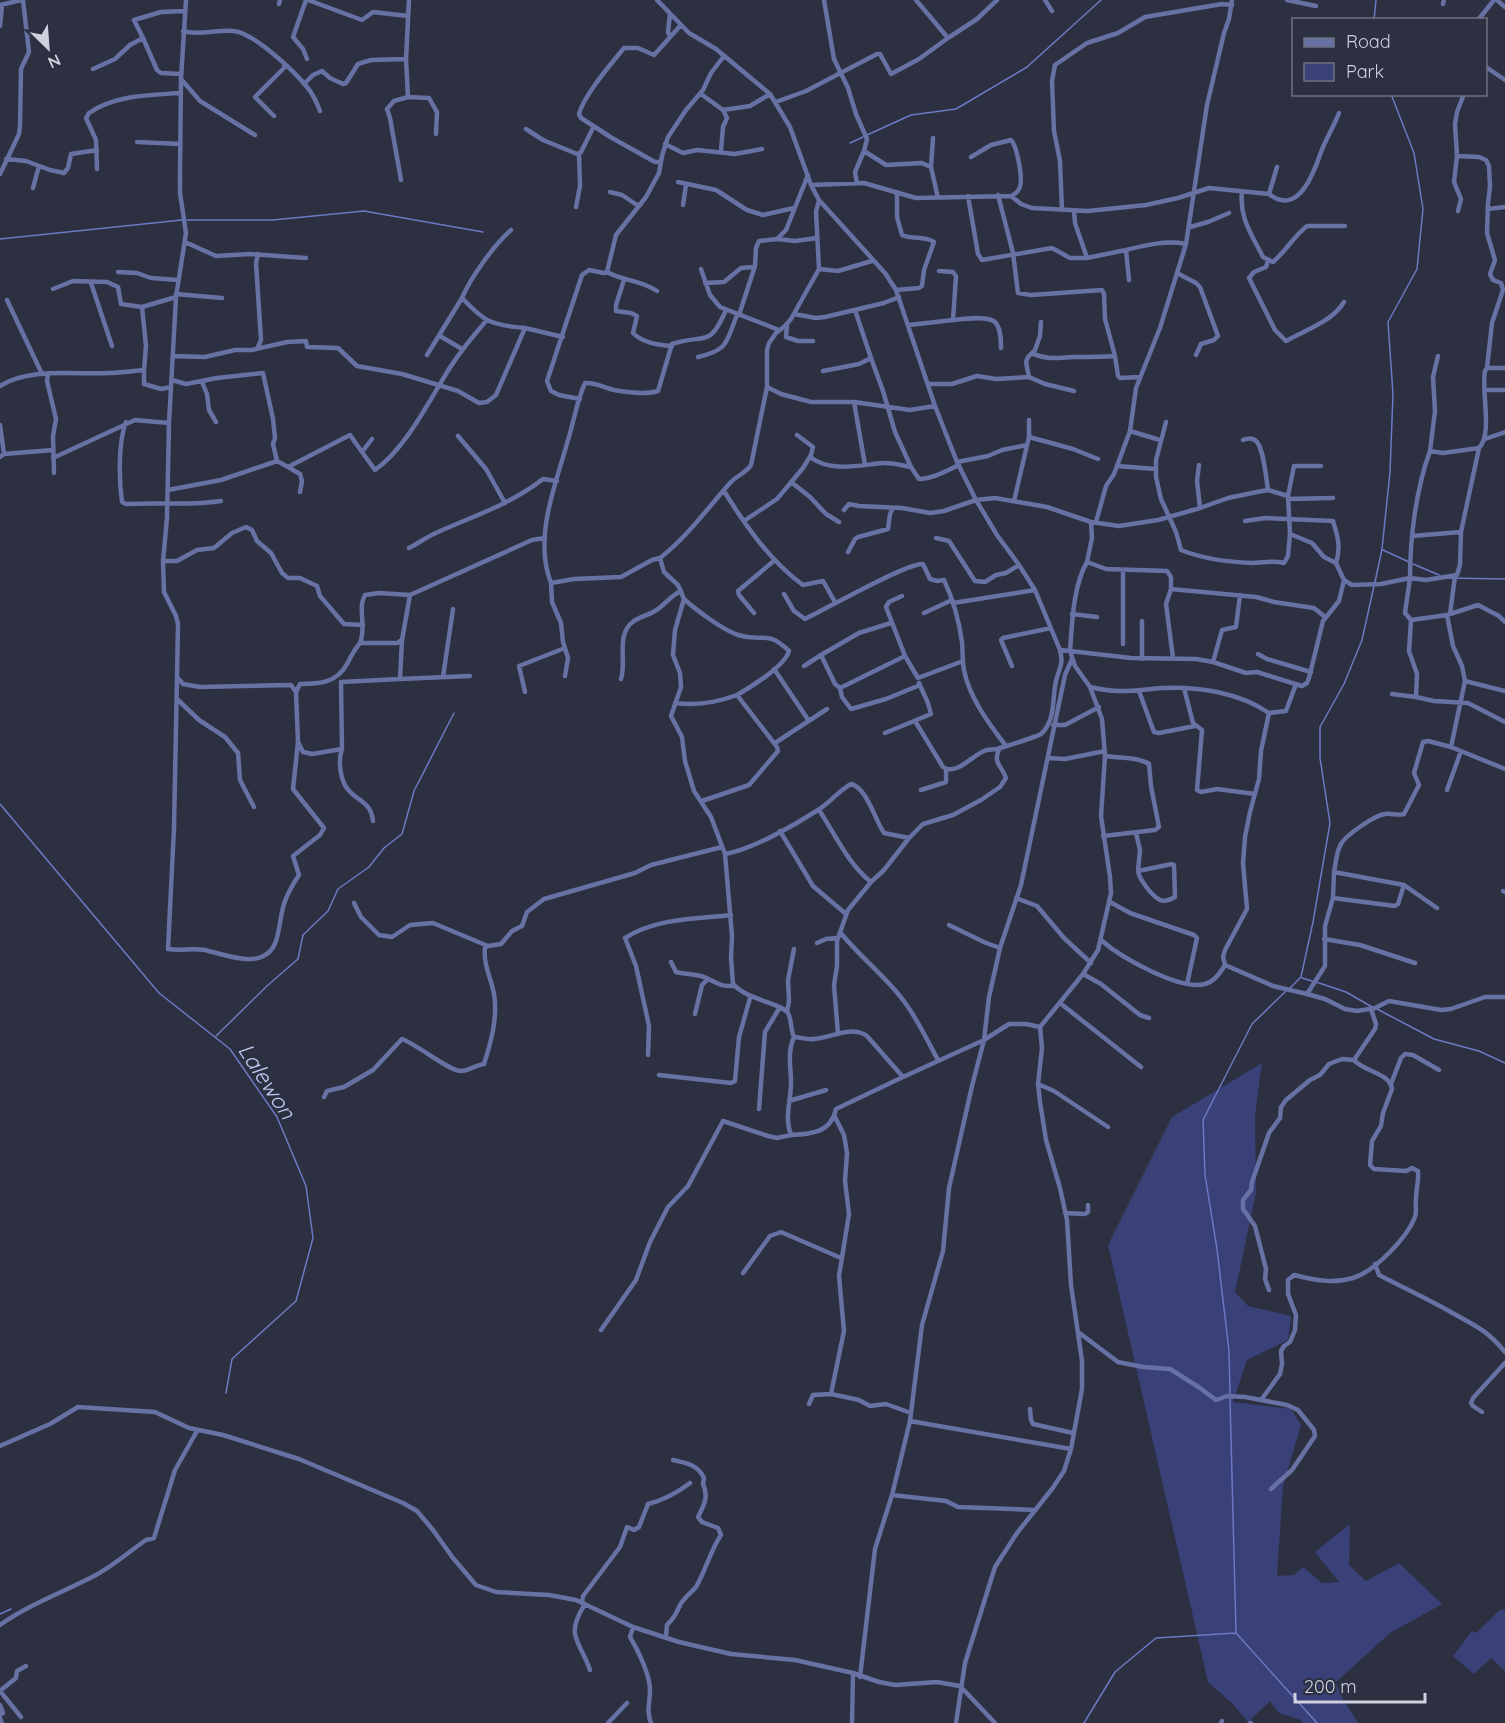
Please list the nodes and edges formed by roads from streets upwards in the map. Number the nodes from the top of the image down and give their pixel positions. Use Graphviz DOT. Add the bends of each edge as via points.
graph roads {
  1 [pos="22,0"];
  2 [pos="186,0"];
  3 [pos="307,0"];
  4 [pos="409,0"];
  5 [pos="657,0"];
  6 [pos="824,0"];
  7 [pos="916,0"];
  8 [pos="997,0"];
  9 [pos="1045,0"];
  10 [pos="1287,0"];
  11 [pos="1496,0"];
  12 [pos="1232,3"];
  13 [pos="1,5"];
  14 [pos="1316,6"];
  15 [pos="1505,7"];
  16 [pos="185,11"];
  17 [pos="1052,11"];
  18 [pos="670,14"];
  19 [pos="408,16"];
  20 [pos="1480,18"];
  21 [pos="681,25"];
  22 [pos="0,26"];
  23 [pos="183,31"];
  24 [pos="670,37"];
  25 [pos="143,38"];
  26 [pos="948,38"];
  27 [pos="724,56"];
  28 [pos="307,59"];
  29 [pos="406,59"];
  30 [pos="284,65"];
  31 [pos="1487,68"];
  32 [pos="93,69"];
  33 [pos="841,74"];
  34 [pos="181,77"];
  35 [pos="1505,80"];
  36 [pos="304,84"];
  37 [pos="180,93"];
  38 [pos="700,94"];
  39 [pos="770,94"];
  40 [pos="1463,96"];
  41 [pos="408,97"];
  42 [pos="776,102"];
  43 [pos="321,111"];
  44 [pos="723,111"];
  45 [pos="1339,113"];
  46 [pos="274,116"];
  47 [pos="594,126"];
  48 [pos="526,129"];
  49 [pos="436,134"];
  50 [pos="255,135"];
  51 [pos="933,138"];
  52 [pos="137,142"];
  53 [pos="180,144"];
  54 [pos="666,144"];
  55 [pos="762,149"];
  56 [pos="97,150"];
  57 [pos="721,151"];
  58 [pos="864,151"];
  59 [pos="579,153"];
  60 [pos="1457,156"];
  61 [pos="971,157"];
  62 [pos="4,161"];
  63 [pos="660,162"];
  64 [pos="39,166"];
  65 [pos="931,167"];
  66 [pos="1277,167"];
  67 [pos="98,169"];
  68 [pos="0,174"];
  69 [pos="808,175"];
  70 [pos="401,180"];
  71 [pos="678,182"];
  72 [pos="857,183"];
  73 [pos="686,184"];
  74 [pos="811,185"];
  75 [pos="824,185"];
  76 [pos="33,188"];
  77 [pos="813,191"];
  78 [pos="610,192"];
  79 [pos="1194,192"];
  80 [pos="1242,192"];
  81 [pos="897,193"];
  82 [pos="1269,194"];
  83 [pos="998,195"];
  84 [pos="968,196"];
  85 [pos="1011,196"];
  86 [pos="938,198"];
  87 [pos="819,200"];
  88 [pos="641,204"];
  89 [pos="683,205"];
  90 [pos="576,207"];
  91 [pos="1505,207"];
  92 [pos="795,208"];
  93 [pos="1488,209"];
  94 [pos="1062,210"];
  95 [pos="1074,211"];
  96 [pos="1458,211"];
  97 [pos="1228,213"];
  98 [pos="1345,226"];
  99 [pos="1190,227"];
  100 [pos="511,230"];
  101 [pos="817,238"];
  102 [pos="777,239"];
  103 [pos="185,242"];
  104 [pos="1186,244"];
  105 [pos="1126,250"];
  106 [pos="258,254"];
  107 [pos="1013,254"];
  108 [pos="306,258"];
  109 [pos="1087,258"];
  110 [pos="872,261"];
  111 [pos="1268,261"];
  112 [pos="754,267"];
  113 [pos="701,269"];
  114 [pos="819,269"];
  115 [pos="939,271"];
  116 [pos="118,272"];
  117 [pos="607,272"];
  118 [pos="1177,273"];
  119 [pos="178,280"];
  120 [pos="624,280"];
  121 [pos="1129,280"];
  122 [pos="91,283"];
  123 [pos="705,283"];
  124 [pos="53,289"];
  125 [pos="896,290"];
  126 [pos="657,291"];
  127 [pos="176,296"];
  128 [pos="899,297"];
  129 [pos="222,298"];
  130 [pos="462,298"];
  131 [pos="7,300"];
  132 [pos="1344,302"];
  133 [pos="142,307"];
  134 [pos="726,310"];
  135 [pos="855,310"];
  136 [pos="794,314"];
  137 [pos="738,315"];
  138 [pos="953,320"];
  139 [pos="486,321"];
  140 [pos="1041,322"];
  141 [pos="787,325"];
  142 [pos="909,325"];
  143 [pos="525,328"];
  144 [pos="779,330"];
  145 [pos="440,336"];
  146 [pos="563,337"];
  147 [pos="813,341"];
  148 [pos="112,346"];
  149 [pos="672,346"];
  150 [pos="1001,348"];
  151 [pos="257,349"];
  152 [pos="462,349"];
  153 [pos="1033,354"];
  154 [pos="427,355"];
  155 [pos="1196,355"];
  156 [pos="173,356"];
  157 [pos="1115,356"];
  158 [pos="1438,356"];
  159 [pos="698,357"];
  160 [pos="871,358"];
  161 [pos="1487,368"];
  162 [pos="1505,368"];
  163 [pos="144,370"];
  164 [pos="823,371"];
  165 [pos="45,374"];
  166 [pos="1029,377"];
  167 [pos="1140,377"];
  168 [pos="172,380"];
  169 [pos="202,382"];
  170 [pos="929,384"];
  171 [pos="440,386"];
  172 [pos="0,387"];
  173 [pos="171,387"];
  174 [pos="767,387"];
  175 [pos="1485,390"];
  176 [pos="1505,390"];
  177 [pos="1074,391"];
  178 [pos="580,399"];
  179 [pos="854,402"];
  180 [pos="935,406"];
  181 [pos="889,407"];
  182 [pos="1029,420"];
  183 [pos="216,422"];
  184 [pos="1166,422"];
  185 [pos="126,423"];
  186 [pos="169,423"];
  187 [pos="0,425"];
  188 [pos="1130,431"];
  189 [pos="1505,432"];
  190 [pos="797,435"];
  191 [pos="458,436"];
  192 [pos="1029,436"];
  193 [pos="372,439"];
  194 [pos="1485,439"];
  195 [pos="1160,440"];
  196 [pos="1243,440"];
  197 [pos="1027,445"];
  198 [pos="1479,448"];
  199 [pos="53,450"];
  200 [pos="1430,451"];
  201 [pos="362,452"];
  202 [pos="2,455"];
  203 [pos="53,458"];
  204 [pos="810,458"];
  205 [pos="1098,459"];
  206 [pos="277,461"];
  207 [pos="958,463"];
  208 [pos="866,465"];
  209 [pos="1198,465"];
  210 [pos="1117,466"];
  211 [pos="1321,466"];
  212 [pos="288,467"];
  213 [pos="911,467"];
  214 [pos="1156,470"];
  215 [pos="54,473"];
  216 [pos="557,481"];
  217 [pos="791,482"];
  218 [pos="168,489"];
  219 [pos="1268,490"];
  220 [pos="724,491"];
  221 [pos="300,492"];
  222 [pos="1288,497"];
  223 [pos="1333,498"];
  224 [pos="976,500"];
  225 [pos="221,501"];
  226 [pos="1014,501"];
  227 [pos="168,502"];
  228 [pos="505,503"];
  229 [pos="893,508"];
  230 [pos="1200,508"];
  231 [pos="844,510"];
  232 [pos="1170,517"];
  233 [pos="1288,519"];
  234 [pos="744,521"];
  235 [pos="1245,521"];
  236 [pos="839,522"];
  237 [pos="1093,522"];
  238 [pos="1461,532"];
  239 [pos="1290,534"];
  240 [pos="1412,536"];
  241 [pos="545,538"];
  242 [pos="936,538"];
  243 [pos="409,548"];
  244 [pos="848,552"];
  245 [pos="660,558"];
  246 [pos="775,560"];
  247 [pos="163,561"];
  248 [pos="1087,562"];
  249 [pos="1336,563"];
  250 [pos="1019,565"];
  251 [pos="1123,570"];
  252 [pos="1455,576"];
  253 [pos="1410,578"];
  254 [pos="1344,580"];
  255 [pos="551,583"];
  256 [pos="1171,589"];
  257 [pos="1035,590"];
  258 [pos="681,591"];
  259 [pos="784,594"];
  260 [pos="410,595"];
  261 [pos="1240,595"];
  262 [pos="902,597"];
  263 [pos="684,599"];
  264 [pos="835,602"];
  265 [pos="952,602"];
  266 [pos="453,609"];
  267 [pos="754,613"];
  268 [pos="924,613"];
  269 [pos="1072,614"];
  270 [pos="1448,615"];
  271 [pos="1325,616"];
  272 [pos="1097,617"];
  273 [pos="1411,620"];
  274 [pos="1142,621"];
  275 [pos="1505,622"];
  276 [pos="891,623"];
  277 [pos="363,625"];
  278 [pos="1051,628"];
  279 [pos="402,640"];
  280 [pos="360,643"];
  281 [pos="1123,644"];
  282 [pos="565,648"];
  283 [pos="1060,650"];
  284 [pos="1070,651"];
  285 [pos="1258,654"];
  286 [pos="821,655"];
  287 [pos="904,656"];
  288 [pos="1142,658"];
  289 [pos="1173,658"];
  290 [pos="1072,659"];
  291 [pos="963,661"];
  292 [pos="1213,662"];
  293 [pos="804,666"];
  294 [pos="1012,666"];
  295 [pos="774,669"];
  296 [pos="1311,672"];
  297 [pos="470,676"];
  298 [pos="566,676"];
  299 [pos="177,677"];
  300 [pos="443,677"];
  301 [pos="918,678"];
  302 [pos="400,679"];
  303 [pos="621,679"];
  304 [pos="1465,681"];
  305 [pos="341,682"];
  306 [pos="324,683"];
  307 [pos="1296,684"];
  308 [pos="920,685"];
  309 [pos="1090,687"];
  310 [pos="840,688"];
  311 [pos="1184,688"];
  312 [pos="1139,691"];
  313 [pos="296,692"];
  314 [pos="525,692"];
  315 [pos="1505,692"];
  316 [pos="1392,694"];
  317 [pos="737,695"];
  318 [pos="1416,697"];
  319 [pos="177,699"];
  320 [pos="1461,702"];
  321 [pos="675,703"];
  322 [pos="1099,707"];
  323 [pos="826,709"];
  324 [pos="1269,713"];
  325 [pos="809,720"];
  326 [pos="915,722"];
  327 [pos="1048,722"];
  328 [pos="1505,722"];
  329 [pos="1055,725"];
  330 [pos="1195,726"];
  331 [pos="885,733"];
  332 [pos="1040,734"];
  333 [pos="298,742"];
  334 [pos="1051,742"];
  335 [pos="775,743"];
  336 [pos="1003,747"];
  337 [pos="1451,747"];
  338 [pos="342,749"];
  339 [pos="1461,751"];
  340 [pos="1105,754"];
  341 [pos="1048,758"];
  342 [pos="1505,769"];
  343 [pos="946,770"];
  344 [pos="921,790"];
  345 [pos="1447,790"];
  346 [pos="1255,794"];
  347 [pos="702,801"];
  348 [pos="254,807"];
  349 [pos="819,810"];
  350 [pos="373,821"];
  351 [pos="780,831"];
  352 [pos="1136,833"];
  353 [pos="1103,836"];
  354 [pos="909,838"];
  355 [pos="722,847"];
  356 [pos="725,854"];
  357 [pos="1137,871"];
  358 [pos="1334,872"];
  359 [pos="871,882"];
  360 [pos="1404,885"];
  361 [pos="1016,898"];
  362 [pos="1333,898"];
  363 [pos="1110,902"];
  364 [pos="354,903"];
  365 [pos="1437,908"];
  366 [pos="846,914"];
  367 [pos="731,915"];
  368 [pos="949,925"];
  369 [pos="840,932"];
  370 [pos="838,938"];
  371 [pos="1324,939"];
  372 [pos="1101,940"];
  373 [pos="817,943"];
  374 [pos="488,946"];
  375 [pos="1000,948"];
  376 [pos="794,949"];
  377 [pos="671,962"];
  378 [pos="1091,963"];
  379 [pos="1415,963"];
  380 [pos="1225,965"];
  381 [pos="1083,974"];
  382 [pos="707,980"];
  383 [pos="1186,984"];
  384 [pos="734,986"];
  385 [pos="1307,994"];
  386 [pos="1505,997"];
  387 [pos="750,998"];
  388 [pos="1060,1003"];
  389 [pos="780,1007"];
  390 [pos="1371,1010"];
  391 [pos="787,1012"];
  392 [pos="695,1014"];
  393 [pos="1149,1018"];
  394 [pos="1040,1027"];
  395 [pos="838,1034"];
  396 [pos="794,1036"];
  397 [pos="984,1040"];
  398 [pos="648,1055"];
  399 [pos="1354,1059"];
  400 [pos="938,1060"];
  401 [pos="1142,1067"];
  402 [pos="1439,1070"];
  403 [pos="659,1075"];
  404 [pos="903,1077"];
  405 [pos="1038,1084"];
  406 [pos="1391,1084"];
  407 [pos="826,1090"];
  408 [pos="324,1097"];
  409 [pos="789,1101"];
  410 [pos="759,1109"];
  411 [pos="835,1117"];
  412 [pos="1108,1127"];
  413 [pos="791,1135"];
  414 [pos="1088,1205"];
  415 [pos="1065,1213"];
  416 [pos="841,1257"];
  417 [pos="1376,1264"];
  418 [pos="743,1273"];
  419 [pos="1269,1290"];
  420 [pos="601,1330"];
  421 [pos="1078,1332"];
  422 [pos="1505,1352"];
  423 [pos="1505,1363"];
  424 [pos="831,1394"];
  425 [pos="1261,1400"];
  426 [pos="809,1404"];
  427 [pos="1030,1409"];
  428 [pos="1482,1412"];
  429 [pos="911,1413"];
  430 [pos="910,1421"];
  431 [pos="197,1431"];
  432 [pos="1073,1433"];
  433 [pos="0,1446"];
  434 [pos="1071,1449"];
  435 [pos="674,1460"];
  436 [pos="690,1483"];
  437 [pos="1271,1489"];
  438 [pos="892,1495"];
  439 [pos="1036,1510"];
  440 [pos="583,1603"];
  441 [pos="0,1625"];
  442 [pos="633,1627"];
  443 [pos="666,1636"];
  444 [pos="26,1666"];
  445 [pos="590,1670"];
  446 [pos="853,1673"];
  447 [pos="860,1677"];
  448 [pos="960,1686"];
  449 [pos="0,1691"];
  450 [pos="627,1702"];
  451 [pos="0,1705"];
  452 [pos="0,1717"];
  453 [pos="21,1717"];
  454 [pos="2,1723"];
  455 [pos="608,1723"];
  456 [pos="651,1723"];
  457 [pos="852,1723"];
  458 [pos="956,1723"];
  459 [pos="995,1723"];
  1 -- 13 [label="street"];
  1 -- 62 [label="street" via="29,52 21,69 19,134"];
  2 -- 16 [label="street"];
  3 -- 19 [label="street" via="362,20 373,12"];
  3 -- 28 [label="street" via="294,37"];
  4 -- 19 [label="street"];
  5 -- 18 [label="street"];
  6 -- 33 [label="street" via="834,59"];
  7 -- 26 [label="street"];
  8 -- 26 [label="street" via="977,20"];
  9 -- 17 [label="street"];
  10 -- 14 [label="street"];
  11 -- 15 [label="street"];
  11 -- 20 [label="street"];
  12 -- 79 [label="street" via="1208,105"];
  12 -- 94 [label="street" via="1145,17 1118,33 1087,42 1055,65 1054,131"];
  13 -- 22 [label="street"];
  16 -- 23 [label="street"];
  16 -- 25 [label="street" via="161,12 135,20"];
  18 -- 21 [label="street"];
  18 -- 24 [label="street"];
  19 -- 29 [label="street"];
  21 -- 24 [label="street"];
  21 -- 27 [label="street"];
  23 -- 30 [label="street" via="240,32 256,40"];
  23 -- 34 [label="street"];
  24 -- 47 [label="street" via="654,55 638,48 624,48 580,108 579,116"];
  25 -- 32 [label="street" via="115,59"];
  25 -- 34 [label="street" via="157,70"];
  26 -- 33 [label="street" via="891,74 880,54"];
  27 -- 38 [label="street"];
  27 -- 39 [label="street"];
  29 -- 36 [label="street" via="358,64 344,84 322,70"];
  29 -- 41 [label="street"];
  30 -- 36 [label="street"];
  30 -- 46 [label="street" via="255,97"];
  31 -- 35 [label="street"];
  33 -- 42 [label="street"];
  33 -- 58 [label="street" via="866,136"];
  34 -- 37 [label="street"];
  34 -- 50 [label="street" via="200,101"];
  36 -- 43 [label="street"];
  37 -- 53 [label="street"];
  37 -- 56 [label="street" via="117,100 92,110 87,117"];
  38 -- 44 [label="street"];
  38 -- 54 [label="street" via="678,121"];
  39 -- 42 [label="street"];
  39 -- 44 [label="street" via="750,106"];
  40 -- 60 [label="street" via="1455,124"];
  41 -- 49 [label="street" via="429,98 437,112"];
  41 -- 70 [label="street" via="394,101 387,109"];
  42 -- 69 [label="street"];
  44 -- 57 [label="street" via="727,118"];
  45 -- 82 [label="street" via="1301,193 1287,199"];
  47 -- 59 [label="street"];
  47 -- 63 [label="street"];
  48 -- 59 [label="street" via="570,153"];
  51 -- 65 [label="street"];
  52 -- 53 [label="street"];
  53 -- 103 [label="street"];
  54 -- 57 [label="street" via="684,153"];
  54 -- 63 [label="street"];
  55 -- 57 [label="street" via="735,154"];
  56 -- 64 [label="street" via="71,154 64,173"];
  56 -- 67 [label="street"];
  58 -- 65 [label="street" via="886,165"];
  58 -- 72 [label="street" via="855,172"];
  59 -- 90 [label="street"];
  60 -- 93 [label="street" via="1479,157 1488,162"];
  60 -- 96 [label="street" via="1455,182 1461,199"];
  61 -- 85 [label="street" via="1011,140 1016,147 1021,182 1019,190"];
  62 -- 64 [label="street" via="26,161"];
  62 -- 68 [label="street"];
  63 -- 88 [label="street" via="659,173"];
  64 -- 76 [label="street"];
  65 -- 86 [label="street"];
  66 -- 82 [label="street"];
  69 -- 74 [label="street"];
  69 -- 92 [label="street"];
  71 -- 73 [label="street"];
  72 -- 75 [label="street"];
  72 -- 81 [label="street"];
  73 -- 89 [label="street"];
  73 -- 92 [label="street" via="716,190 747,210 763,215"];
  74 -- 75 [label="street"];
  74 -- 77 [label="street"];
  75 -- 77 [label="street"];
  77 -- 87 [label="street"];
  78 -- 88 [label="street"];
  79 -- 80 [label="street" via="1209,188"];
  79 -- 95 [label="street" via="1146,205"];
  79 -- 99 [label="street"];
  80 -- 82 [label="street"];
  80 -- 111 [label="street" via="1240,206 1244,219"];
  81 -- 86 [label="street"];
  81 -- 125 [label="street" via="902,235 934,242 922,286"];
  83 -- 84 [label="street"];
  83 -- 85 [label="street"];
  83 -- 107 [label="street"];
  84 -- 86 [label="street"];
  84 -- 107 [label="street" via="980,258 984,261"];
  85 -- 94 [label="street" via="1023,206"];
  87 -- 101 [label="street"];
  87 -- 110 [label="street"];
  88 -- 117 [label="street" via="616,235"];
  91 -- 93 [label="street"];
  92 -- 102 [label="street" via="786,230"];
  93 -- 161 [label="street" via="1487,233 1495,260 1490,274 1503,290 1492,323"];
  94 -- 95 [label="street"];
  95 -- 109 [label="street"];
  97 -- 99 [label="street"];
  98 -- 111 [label="street" via="1307,226 1280,257"];
  99 -- 104 [label="street"];
  100 -- 130 [label="street" via="493,249"];
  101 -- 102 [label="street"];
  101 -- 114 [label="street"];
  102 -- 112 [label="street" via="759,241"];
  103 -- 106 [label="street" via="216,256"];
  103 -- 119 [label="street"];
  104 -- 105 [label="street" via="1153,243"];
  104 -- 118 [label="street"];
  105 -- 109 [label="street"];
  105 -- 121 [label="street"];
  106 -- 108 [label="street"];
  106 -- 151 [label="street" via="261,340"];
  107 -- 109 [label="street" via="1052,248 1070,258"];
  107 -- 157 [label="street" via="1018,293 1102,290"];
  110 -- 114 [label="street" via="838,271"];
  110 -- 125 [label="street"];
  111 -- 132 [label="street" via="1266,267 1249,278 1275,330 1286,341 1323,322"];
  112 -- 123 [label="street" via="741,268 724,282"];
  112 -- 137 [label="street"];
  113 -- 123 [label="street"];
  114 -- 136 [label="street"];
  115 -- 138 [label="street" via="956,276"];
  116 -- 119 [label="street"];
  117 -- 120 [label="street"];
  117 -- 146 [label="street" via="589,270 582,275"];
  118 -- 155 [label="street" via="1200,287 1218,336 1201,344"];
  118 -- 167 [label="street"];
  119 -- 127 [label="street"];
  120 -- 126 [label="street"];
  120 -- 149 [label="street" via="616,310 637,316 633,333 636,337"];
  122 -- 124 [label="street" via="73,281"];
  122 -- 133 [label="street" via="114,284 121,304"];
  122 -- 148 [label="street"];
  123 -- 134 [label="street" via="714,301"];
  125 -- 128 [label="street"];
  127 -- 129 [label="street"];
  127 -- 133 [label="street"];
  127 -- 156 [label="street"];
  128 -- 135 [label="street"];
  128 -- 142 [label="street"];
  130 -- 139 [label="street"];
  130 -- 145 [label="street"];
  131 -- 165 [label="street"];
  133 -- 163 [label="street"];
  134 -- 137 [label="street"];
  134 -- 149 [label="street" via="710,336"];
  135 -- 136 [label="street" via="816,318"];
  135 -- 160 [label="street"];
  136 -- 141 [label="street"];
  137 -- 144 [label="street"];
  137 -- 159 [label="street" via="720,351"];
  138 -- 142 [label="street"];
  138 -- 150 [label="street" via="992,320 999,329"];
  139 -- 143 [label="street"];
  139 -- 152 [label="street"];
  140 -- 153 [label="street"];
  141 -- 144 [label="street"];
  141 -- 147 [label="street" via="786,337"];
  142 -- 170 [label="street"];
  143 -- 146 [label="street"];
  143 -- 171 [label="street" via="496,395 487,402 479,403"];
  144 -- 174 [label="street" via="767,350"];
  145 -- 152 [label="street"];
  145 -- 154 [label="street"];
  146 -- 178 [label="street" via="549,386 559,395"];
  149 -- 178 [label="street" via="658,391 612,390 593,382 585,383"];
  151 -- 156 [label="street" via="205,357"];
  151 -- 171 [label="street" via="306,341 307,347 338,348 357,366"];
  152 -- 171 [label="street"];
  153 -- 157 [label="street" via="1055,360"];
  153 -- 166 [label="street" via="1026,362"];
  156 -- 168 [label="street"];
  157 -- 167 [label="street" via="1120,378"];
  158 -- 200 [label="street" via="1432,377 1435,411"];
  160 -- 164 [label="street"];
  160 -- 181 [label="street"];
  161 -- 162 [label="street"];
  161 -- 175 [label="street"];
  163 -- 165 [label="street"];
  163 -- 173 [label="street" via="144,384 161,389"];
  165 -- 172 [label="street" via="20,378"];
  165 -- 199 [label="street" via="56,419"];
  166 -- 170 [label="street" via="977,376 952,384"];
  166 -- 177 [label="street"];
  167 -- 188 [label="street"];
  168 -- 169 [label="street" via="183,384"];
  168 -- 173 [label="street"];
  169 -- 183 [label="street"];
  169 -- 206 [label="street" via="263,373"];
  170 -- 180 [label="street"];
  171 -- 201 [label="street" via="388,461 375,470"];
  173 -- 186 [label="street"];
  174 -- 179 [label="street" via="811,402"];
  174 -- 220 [label="street" via="751,465"];
  175 -- 176 [label="street"];
  175 -- 194 [label="street"];
  178 -- 216 [label="street"];
  179 -- 181 [label="street"];
  179 -- 208 [label="street"];
  180 -- 181 [label="street" via="910,410"];
  180 -- 207 [label="street"];
  181 -- 213 [label="street"];
  182 -- 192 [label="street"];
  184 -- 195 [label="street"];
  185 -- 186 [label="street"];
  185 -- 203 [label="street"];
  185 -- 227 [label="street" via="122,502"];
  186 -- 218 [label="street"];
  187 -- 202 [label="street"];
  188 -- 195 [label="street"];
  188 -- 210 [label="street"];
  189 -- 194 [label="street"];
  190 -- 204 [label="street" via="813,447"];
  191 -- 228 [label="street" via="486,469"];
  192 -- 197 [label="street"];
  192 -- 205 [label="street"];
  193 -- 201 [label="street"];
  194 -- 198 [label="street"];
  195 -- 214 [label="street"];
  196 -- 219 [label="street" via="1249,438 1258,443"];
  197 -- 207 [label="street"];
  197 -- 226 [label="street"];
  198 -- 200 [label="street"];
  198 -- 238 [label="street"];
  199 -- 202 [label="street"];
  199 -- 203 [label="street"];
  200 -- 240 [label="street"];
  201 -- 212 [label="street" via="350,435"];
  203 -- 215 [label="street"];
  204 -- 208 [label="street" via="840,467"];
  204 -- 217 [label="street"];
  206 -- 212 [label="street"];
  206 -- 218 [label="street" via="221,480"];
  207 -- 213 [label="street" via="922,479"];
  207 -- 224 [label="street"];
  208 -- 213 [label="street"];
  209 -- 230 [label="street"];
  210 -- 214 [label="street"];
  210 -- 237 [label="street"];
  211 -- 222 [label="street" via="1294,466"];
  212 -- 221 [label="street" via="300,474"];
  214 -- 232 [label="street" via="1161,499"];
  216 -- 228 [label="street" via="543,478"];
  216 -- 241 [label="street"];
  217 -- 234 [label="street" via="777,499"];
  217 -- 236 [label="street"];
  218 -- 227 [label="street"];
  219 -- 222 [label="street"];
  219 -- 230 [label="street"];
  220 -- 234 [label="street"];
  220 -- 245 [label="street" via="689,532"];
  222 -- 223 [label="street"];
  222 -- 233 [label="street"];
  224 -- 226 [label="street"];
  224 -- 229 [label="street" via="939,513"];
  224 -- 250 [label="street"];
  225 -- 227 [label="street" via="191,505"];
  226 -- 237 [label="street"];
  227 -- 247 [label="street"];
  228 -- 243 [label="street"];
  229 -- 231 [label="street" via="849,504"];
  229 -- 244 [label="street" via="888,529 858,537"];
  230 -- 232 [label="street"];
  232 -- 237 [label="street" via="1119,526"];
  232 -- 239 [label="street" via="1181,550 1228,560 1284,563"];
  233 -- 235 [label="street"];
  233 -- 239 [label="street"];
  233 -- 249 [label="street" via="1333,521 1340,542"];
  234 -- 246 [label="street"];
  237 -- 248 [label="street"];
  238 -- 240 [label="street"];
  238 -- 252 [label="street" via="1459,573"];
  239 -- 249 [label="street" via="1312,543 1324,557"];
  240 -- 253 [label="street"];
  241 -- 255 [label="street"];
  241 -- 260 [label="street" via="532,540"];
  242 -- 250 [label="street" via="949,542 978,582 986,582"];
  245 -- 255 [label="street" via="621,577"];
  245 -- 258 [label="street" via="664,572"];
  246 -- 264 [label="street" via="803,585 823,581"];
  246 -- 267 [label="street" via="738,591"];
  247 -- 277 [label="street" via="177,561 197,550 214,548 246,527 271,553 282,573 317,586 320,596 344,624"];
  247 -- 299 [label="street" via="164,592 178,624"];
  248 -- 251 [label="street"];
  248 -- 269 [label="street"];
  249 -- 254 [label="street"];
  250 -- 257 [label="street"];
  251 -- 256 [label="street" via="1167,572"];
  251 -- 281 [label="street"];
  252 -- 253 [label="street"];
  252 -- 270 [label="street"];
  253 -- 254 [label="street" via="1356,586"];
  253 -- 273 [label="street" via="1405,613"];
  254 -- 271 [label="street" via="1339,602"];
  255 -- 282 [label="street" via="552,602 561,622"];
  256 -- 261 [label="street"];
  256 -- 289 [label="street" via="1166,604"];
  257 -- 265 [label="street"];
  257 -- 278 [label="street"];
  258 -- 263 [label="street"];
  258 -- 303 [label="street" via="626,628"];
  259 -- 264 [label="street" via="794,611 805,619"];
  260 -- 277 [label="street" via="365,595 361,602"];
  260 -- 279 [label="street"];
  261 -- 271 [label="street" via="1314,608"];
  261 -- 292 [label="street" via="1236,627 1222,630"];
  262 -- 276 [label="street" via="887,604"];
  263 -- 295 [label="street" via="734,633 770,637 781,643 789,654"];
  263 -- 321 [label="street" via="675,630 673,655 682,680"];
  264 -- 265 [label="street" via="920,563 930,579 944,580"];
  265 -- 268 [label="street"];
  265 -- 291 [label="street"];
  266 -- 300 [label="street"];
  269 -- 272 [label="street"];
  269 -- 284 [label="street"];
  270 -- 273 [label="street"];
  270 -- 275 [label="street" via="1478,605"];
  270 -- 304 [label="street"];
  271 -- 296 [label="street"];
  273 -- 318 [label="street" via="1409,651 1417,674"];
  274 -- 288 [label="street"];
  276 -- 286 [label="street" via="859,633"];
  276 -- 287 [label="street"];
  277 -- 280 [label="street"];
  278 -- 283 [label="street"];
  278 -- 294 [label="street" via="1003,638"];
  279 -- 280 [label="street"];
  279 -- 302 [label="street"];
  280 -- 306 [label="street" via="338,676"];
  282 -- 298 [label="street"];
  282 -- 314 [label="street" via="519,666"];
  283 -- 284 [label="street"];
  283 -- 327 [label="street" via="1062,665"];
  284 -- 288 [label="street"];
  284 -- 290 [label="street"];
  285 -- 296 [label="street"];
  286 -- 293 [label="street"];
  286 -- 310 [label="street"];
  287 -- 301 [label="street"];
  287 -- 310 [label="street"];
  288 -- 289 [label="street"];
  289 -- 292 [label="street"];
  290 -- 309 [label="street"];
  290 -- 329 [label="street"];
  291 -- 301 [label="street"];
  291 -- 336 [label="street" via="972,695"];
  292 -- 307 [label="street"];
  295 -- 317 [label="street"];
  295 -- 325 [label="street"];
  296 -- 307 [label="street" via="1305,685"];
  297 -- 300 [label="street"];
  299 -- 313 [label="street" via="183,684 200,687 291,685"];
  299 -- 319 [label="street"];
  300 -- 302 [label="street"];
  301 -- 308 [label="street"];
  302 -- 305 [label="street"];
  304 -- 315 [label="street"];
  304 -- 320 [label="street"];
  305 -- 306 [label="street"];
  305 -- 338 [label="street"];
  306 -- 313 [label="street" via="300,684"];
  307 -- 324 [label="street" via="1286,711"];
  308 -- 310 [label="street" via="851,709"];
  308 -- 326 [label="street" via="931,712"];
  309 -- 312 [label="street" via="1123,693"];
  309 -- 322 [label="street"];
  311 -- 312 [label="street"];
  311 -- 324 [label="street" via="1246,700"];
  311 -- 330 [label="street"];
  312 -- 330 [label="street" via="1154,732"];
  313 -- 333 [label="street"];
  316 -- 318 [label="street"];
  317 -- 321 [label="street" via="711,702"];
  317 -- 335 [label="street"];
  318 -- 320 [label="street"];
  319 -- 333 [label="street" via="168,949 202,950 245,960 258,959 276,943 284,904 298,875 293,856 324,828 294,789"];
  319 -- 348 [label="street" via="225,737 238,753 240,780"];
  320 -- 328 [label="street"];
  320 -- 337 [label="street"];
  321 -- 347 [label="street" via="672,720 682,736 694,791"];
  322 -- 329 [label="street" via="1065,725"];
  322 -- 340 [label="street"];
  323 -- 325 [label="street"];
  324 -- 346 [label="street"];
  325 -- 335 [label="street"];
  326 -- 331 [label="street"];
  326 -- 343 [label="street"];
  327 -- 329 [label="street"];
  327 -- 332 [label="street"];
  329 -- 334 [label="street"];
  330 -- 346 [label="street" via="1202,730 1197,790"];
  332 -- 334 [label="street"];
  332 -- 336 [label="street"];
  333 -- 338 [label="street" via="303,752 312,754"];
  334 -- 341 [label="street"];
  335 -- 347 [label="street" via="778,751 749,785"];
  336 -- 343 [label="street" via="986,750 957,768"];
  336 -- 354 [label="street" via="996,757 1006,778 1000,787 953,815 923,824"];
  337 -- 339 [label="street"];
  337 -- 358 [label="street" via="1423,742 1414,773 1419,785 1404,814 1378,816 1346,838"];
  338 -- 350 [label="street" via="339,759 346,788 365,803"];
  339 -- 342 [label="street"];
  339 -- 345 [label="street"];
  340 -- 341 [label="street"];
  340 -- 352 [label="street" via="1149,764 1159,827"];
  340 -- 353 [label="street"];
  341 -- 361 [label="street"];
  343 -- 344 [label="street" via="946,782"];
  346 -- 380 [label="street" via="1243,863 1247,909 1225,950"];
  347 -- 355 [label="street"];
  349 -- 351 [label="street"];
  349 -- 354 [label="street" via="854,784 867,799 884,833"];
  349 -- 359 [label="street" via="861,875"];
  351 -- 356 [label="street" via="739,852"];
  351 -- 366 [label="street" via="813,886"];
  352 -- 353 [label="street"];
  352 -- 357 [label="street" via="1140,850"];
  353 -- 363 [label="street"];
  354 -- 359 [label="street"];
  355 -- 356 [label="street"];
  355 -- 374 [label="street" via="544,899 527,912 522,926 501,944"];
  356 -- 367 [label="street"];
  357 -- 357 [label="street" via="1174,865 1175,897 1158,899"];
  358 -- 360 [label="street"];
  358 -- 362 [label="street"];
  359 -- 366 [label="street"];
  360 -- 362 [label="street" via="1395,906"];
  360 -- 365 [label="street"];
  361 -- 375 [label="street"];
  361 -- 378 [label="street" via="1037,906"];
  362 -- 371 [label="street"];
  363 -- 372 [label="street"];
  363 -- 383 [label="street" via="1197,938"];
  364 -- 374 [label="street" via="361,917 379,935 392,937 418,923 433,923"];
  366 -- 369 [label="street"];
  367 -- 384 [label="street"];
  367 -- 398 [label="street" via="675,920 625,938 636,966 649,1026"];
  368 -- 375 [label="street"];
  369 -- 370 [label="street"];
  369 -- 400 [label="street" via="905,1002"];
  370 -- 373 [label="street"];
  370 -- 395 [label="street" via="834,985"];
  371 -- 379 [label="street" via="1360,945"];
  371 -- 385 [label="street" via="1325,966"];
  372 -- 378 [label="street"];
  372 -- 383 [label="street" via="1139,964"];
  374 -- 408 [label="street" via="484,959 493,992 495,1020 484,1064 462,1071 449,1068 402,1039 373,1070 344,1087 327,1091"];
  375 -- 397 [label="street"];
  376 -- 391 [label="street"];
  377 -- 382 [label="street" via="676,972"];
  378 -- 381 [label="street"];
  380 -- 383 [label="street" via="1214,980"];
  380 -- 385 [label="street" via="1273,986"];
  381 -- 388 [label="street"];
  381 -- 393 [label="street"];
  382 -- 384 [label="street"];
  382 -- 392 [label="street" via="702,985"];
  384 -- 387 [label="street"];
  385 -- 390 [label="street" via="1345,1009"];
  386 -- 390 [label="street" via="1485,997 1441,1010 1389,1001"];
  387 -- 389 [label="street"];
  387 -- 403 [label="street" via="739,1037 735,1081"];
  388 -- 394 [label="street"];
  388 -- 401 [label="street"];
  389 -- 391 [label="street"];
  389 -- 410 [label="street" via="765,1032"];
  390 -- 399 [label="street" via="1375,1029"];
  391 -- 396 [label="street"];
  394 -- 397 [label="street" via="1009,1024"];
  394 -- 405 [label="street"];
  395 -- 396 [label="street" via="812,1040"];
  395 -- 404 [label="street" via="861,1032"];
  396 -- 409 [label="street" via="789,1056"];
  397 -- 400 [label="street"];
  397 -- 429 [label="street" via="950,1188 943,1251 922,1325"];
  399 -- 406 [label="street"];
  399 -- 419 [label="street" via="1329,1064 1286,1100 1269,1133 1251,1190 1243,1200 1243,1209 1253,1221 1260,1241"];
  400 -- 404 [label="street"];
  402 -- 406 [label="street" via="1406,1054"];
  404 -- 411 [label="street" via="836,1109"];
  405 -- 412 [label="street"];
  405 -- 415 [label="street" via="1046,1140"];
  406 -- 417 [label="street" via="1382,1126 1372,1141 1370,1165 1374,1169 1418,1171 1416,1215 1401,1240"];
  407 -- 409 [label="street"];
  409 -- 413 [label="street"];
  411 -- 413 [label="street" via="815,1133"];
  411 -- 416 [label="street" via="847,1153 849,1214"];
  413 -- 420 [label="street" via="777,1138 723,1120 688,1186 668,1206 636,1280"];
  414 -- 415 [label="street" via="1085,1214"];
  415 -- 421 [label="street"];
  416 -- 418 [label="street" via="781,1232 770,1236"];
  416 -- 424 [label="street" via="844,1330"];
  417 -- 422 [label="street" via="1379,1275 1473,1323"];
  417 -- 425 [label="street" via="1353,1278 1323,1282 1294,1275 1288,1280 1288,1294 1296,1315 1295,1330 1281,1352 1280,1374"];
  421 -- 425 [label="street" via="1118,1362 1170,1369 1216,1400 1227,1396"];
  421 -- 432 [label="street" via="1082,1389"];
  423 -- 428 [label="street" via="1473,1398 1471,1403"];
  424 -- 426 [label="street" via="813,1395"];
  424 -- 429 [label="street"];
  425 -- 437 [label="street" via="1298,1410 1315,1436 1292,1470"];
  427 -- 432 [label="street" via="1034,1424"];
  429 -- 430 [label="street"];
  430 -- 434 [label="street"];
  430 -- 438 [label="street"];
  431 -- 433 [label="street" via="155,1412 84,1406"];
  431 -- 440 [label="street" via="267,1448 403,1503 417,1512 476,1585"];
  431 -- 441 [label="street" via="175,1470 154,1538 97,1574"];
  432 -- 434 [label="street"];
  434 -- 439 [label="street" via="1059,1480"];
  435 -- 443 [label="street" via="692,1464 701,1471 707,1498 698,1517 718,1528 721,1535 695,1588 667,1624"];
  436 -- 440 [label="street" via="678,1493 648,1504 639,1527 627,1527 620,1547 583,1596"];
  438 -- 439 [label="street" via="946,1501 958,1507"];
  438 -- 447 [label="street" via="876,1549"];
  439 -- 448 [label="street" via="995,1567"];
  440 -- 442 [label="street"];
  440 -- 445 [label="street" via="574,1626"];
  442 -- 443 [label="street"];
  442 -- 456 [label="street" via="630,1637 650,1689 647,1705"];
  443 -- 446 [label="street" via="731,1654 795,1660"];
  444 -- 449 [label="street"];
  446 -- 447 [label="street"];
  446 -- 457 [label="street"];
  447 -- 448 [label="street" via="895,1684 937,1682"];
  448 -- 458 [label="street"];
  448 -- 459 [label="street"];
  449 -- 453 [label="street"];
  450 -- 455 [label="street"];
  451 -- 452 [label="street"];
  452 -- 454 [label="street"];
}
